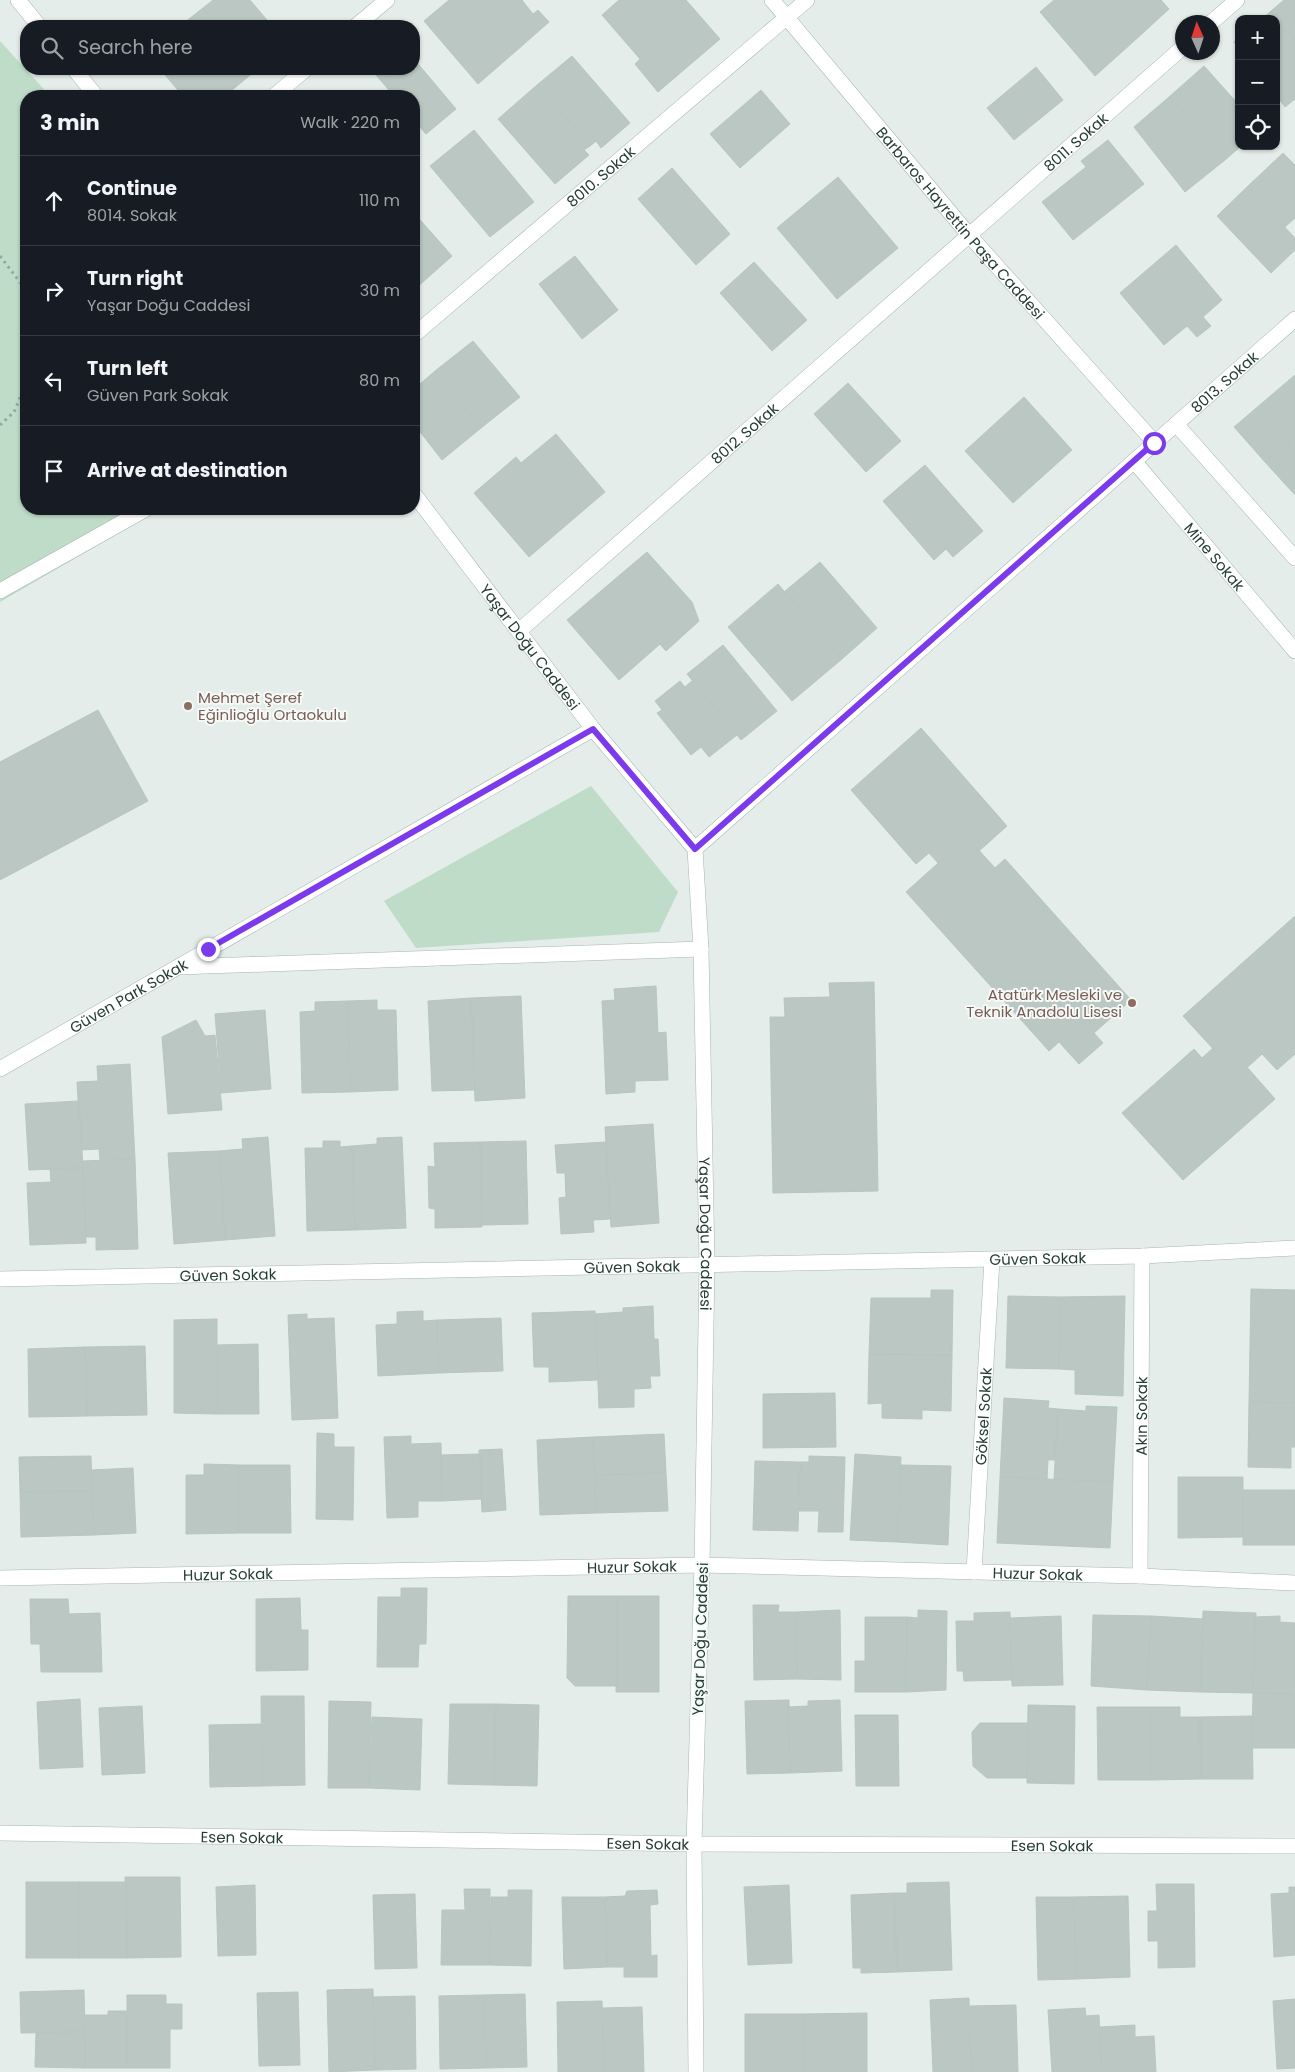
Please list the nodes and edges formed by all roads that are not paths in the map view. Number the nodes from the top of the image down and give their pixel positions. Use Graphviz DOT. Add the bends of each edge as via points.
graph roads {
  1 [pos="18,0"];
  2 [pos="387,0"];
  3 [pos="772,0"];
  4 [pos="807,0"];
  5 [pos="1238,0"];
  6 [pos="1220,15"];
  7 [pos="787,17"];
  8 [pos="34,20"];
  9 [pos="363,20"];
  10 [pos="1175,54"];
  11 [pos="79,75"];
  12 [pos="299,75"];
  13 [pos="91,90"];
  14 [pos="281,90"];
  15 [pos="969,235"];
  16 [pos="1295,320"];
  17 [pos="420,330"];
  18 [pos="1176,424"];
  19 [pos="1154,443"];
  20 [pos="1134,462"];
  21 [pos="420,502"];
  22 [pos="135,515"];
  23 [pos="1295,558"];
  24 [pos="0,591"];
  25 [pos="519,631"];
  26 [pos="1295,651"];
  27 [pos="593,729"];
  28 [pos="695,849"];
  29 [pos="701,949"];
  30 [pos="175,967"];
  31 [pos="0,1068"];
  32 [pos="1295,1248"];
  33 [pos="1142,1256"];
  34 [pos="992,1259"];
  35 [pos="707,1264"];
  36 [pos="0,1279"];
  37 [pos="702,1565"];
  38 [pos="974,1572"];
  39 [pos="1140,1576"];
  40 [pos="0,1578"];
  41 [pos="1295,1583"];
  42 [pos="0,1833"];
  43 [pos="694,1844"];
  44 [pos="1295,1846"];
  45 [pos="696,2072"];
  1 -- 8 [label="street"];
  2 -- 9 [label="street"];
  3 -- 7 [label="street, Barbaros Hayrettin Paşa Caddesi"];
  4 -- 7 [label="street, 8010. Sokak"];
  5 -- 6 [label="street"];
  7 -- 15 [label="street, Barbaros Hayrettin Paşa Caddesi"];
  7 -- 17 [label="street, 8010. Sokak"];
  10 -- 15 [label="street, 8011. Sokak"];
  11 -- 13 [label="street"];
  12 -- 14 [label="street"];
  15 -- 19 [label="street, Barbaros Hayrettin Paşa Caddesi"];
  15 -- 25 [label="street, 8012. Sokak"];
  16 -- 18 [label="street, 8013. Sokak"];
  18 -- 19 [label="street, 8013. Sokak"];
  18 -- 23 [label="street"];
  19 -- 20 [label="street, 8013. Sokak"];
  20 -- 26 [label="street, Mine Sokak"];
  20 -- 28 [label="street, 8013. Sokak"];
  21 -- 25 [label="street, Yaşar Doğu Caddesi"];
  22 -- 24 [label="street"];
  25 -- 27 [label="street, Yaşar Doğu Caddesi"];
  27 -- 28 [label="street, Yaşar Doğu Caddesi"];
  27 -- 30 [label="street, Güven Park Sokak"];
  28 -- 29 [label="street, Yaşar Doğu Caddesi"];
  29 -- 30 [label="street"];
  29 -- 35 [label="street, Yaşar Doğu Caddesi"];
  30 -- 31 [label="street, Güven Park Sokak"];
  32 -- 33 [label="street, Güven Sokak"];
  33 -- 34 [label="street, Güven Sokak"];
  33 -- 39 [label="street, Akın Sokak"];
  34 -- 35 [label="street, Güven Sokak"];
  34 -- 38 [label="street, Göksel Sokak"];
  35 -- 36 [label="street, Güven Sokak"];
  35 -- 37 [label="street, Yaşar Doğu Caddesi"];
  37 -- 38 [label="street, Huzur Sokak"];
  37 -- 40 [label="street, Huzur Sokak"];
  37 -- 43 [label="street, Yaşar Doğu Caddesi"];
  38 -- 39 [label="street, Huzur Sokak"];
  39 -- 41 [label="street, Huzur Sokak"];
  42 -- 43 [label="street, Esen Sokak"];
  43 -- 44 [label="street, Esen Sokak"];
  43 -- 45 [label="street, Yaşar Doğu Caddesi"];
}
